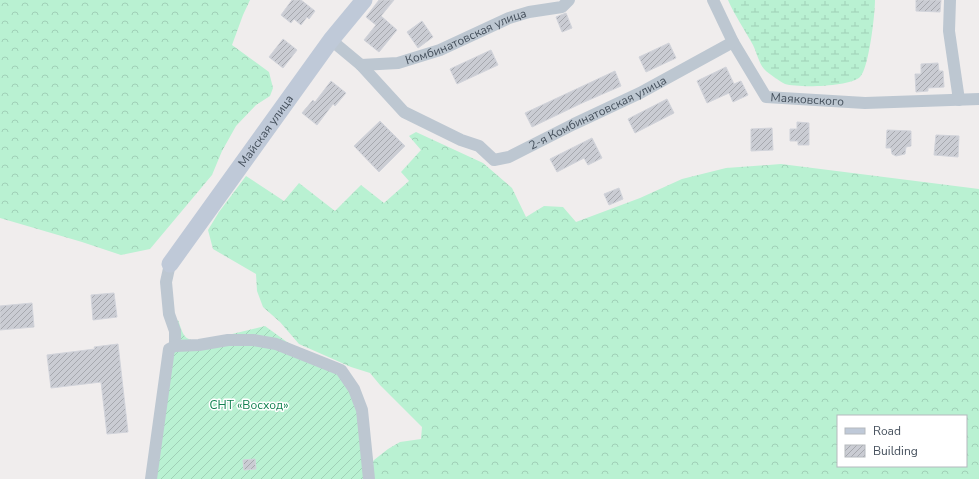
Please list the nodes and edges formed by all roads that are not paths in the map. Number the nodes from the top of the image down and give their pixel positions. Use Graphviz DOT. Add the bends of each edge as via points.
graph roads {
  1 [pos="364,0"];
  2 [pos="569,0"];
  3 [pos="713,0"];
  4 [pos="950,0"];
  5 [pos="331,40"];
  6 [pos="733,42"];
  7 [pos="361,65"];
  8 [pos="979,99"];
  9 [pos="959,100"];
  10 [pos="170,264"];
  11 [pos="175,346"];
  12 [pos="151,479"];
  13 [pos="369,479"];
  1 -- 5 [label="street, Майская улица"];
  2 -- 7 [label="street, Комбинатовская улица" via="562,7 509,18 440,50 398,63"];
  3 -- 6 [label="street, Маяковского"];
  4 -- 9 [label="street" via="949,31"];
  5 -- 7 [label="street"];
  5 -- 10 [label="street, Майская улица"];
  6 -- 7 [label="street, 2-я Комбинатовская улица" via="640,93 509,157 494,160 479,146 404,112"];
  6 -- 9 [label="street, Маяковского" via="766,97 866,103"];
  8 -- 9 [label="street, Маяковского"];
  10 -- 11 [label="street" via="166,282 169,314 175,331"];
  11 -- 12 [label="street" via="169,349"];
  11 -- 13 [label="street" via="253,340 276,344 340,370 354,389 362,410"];
}
